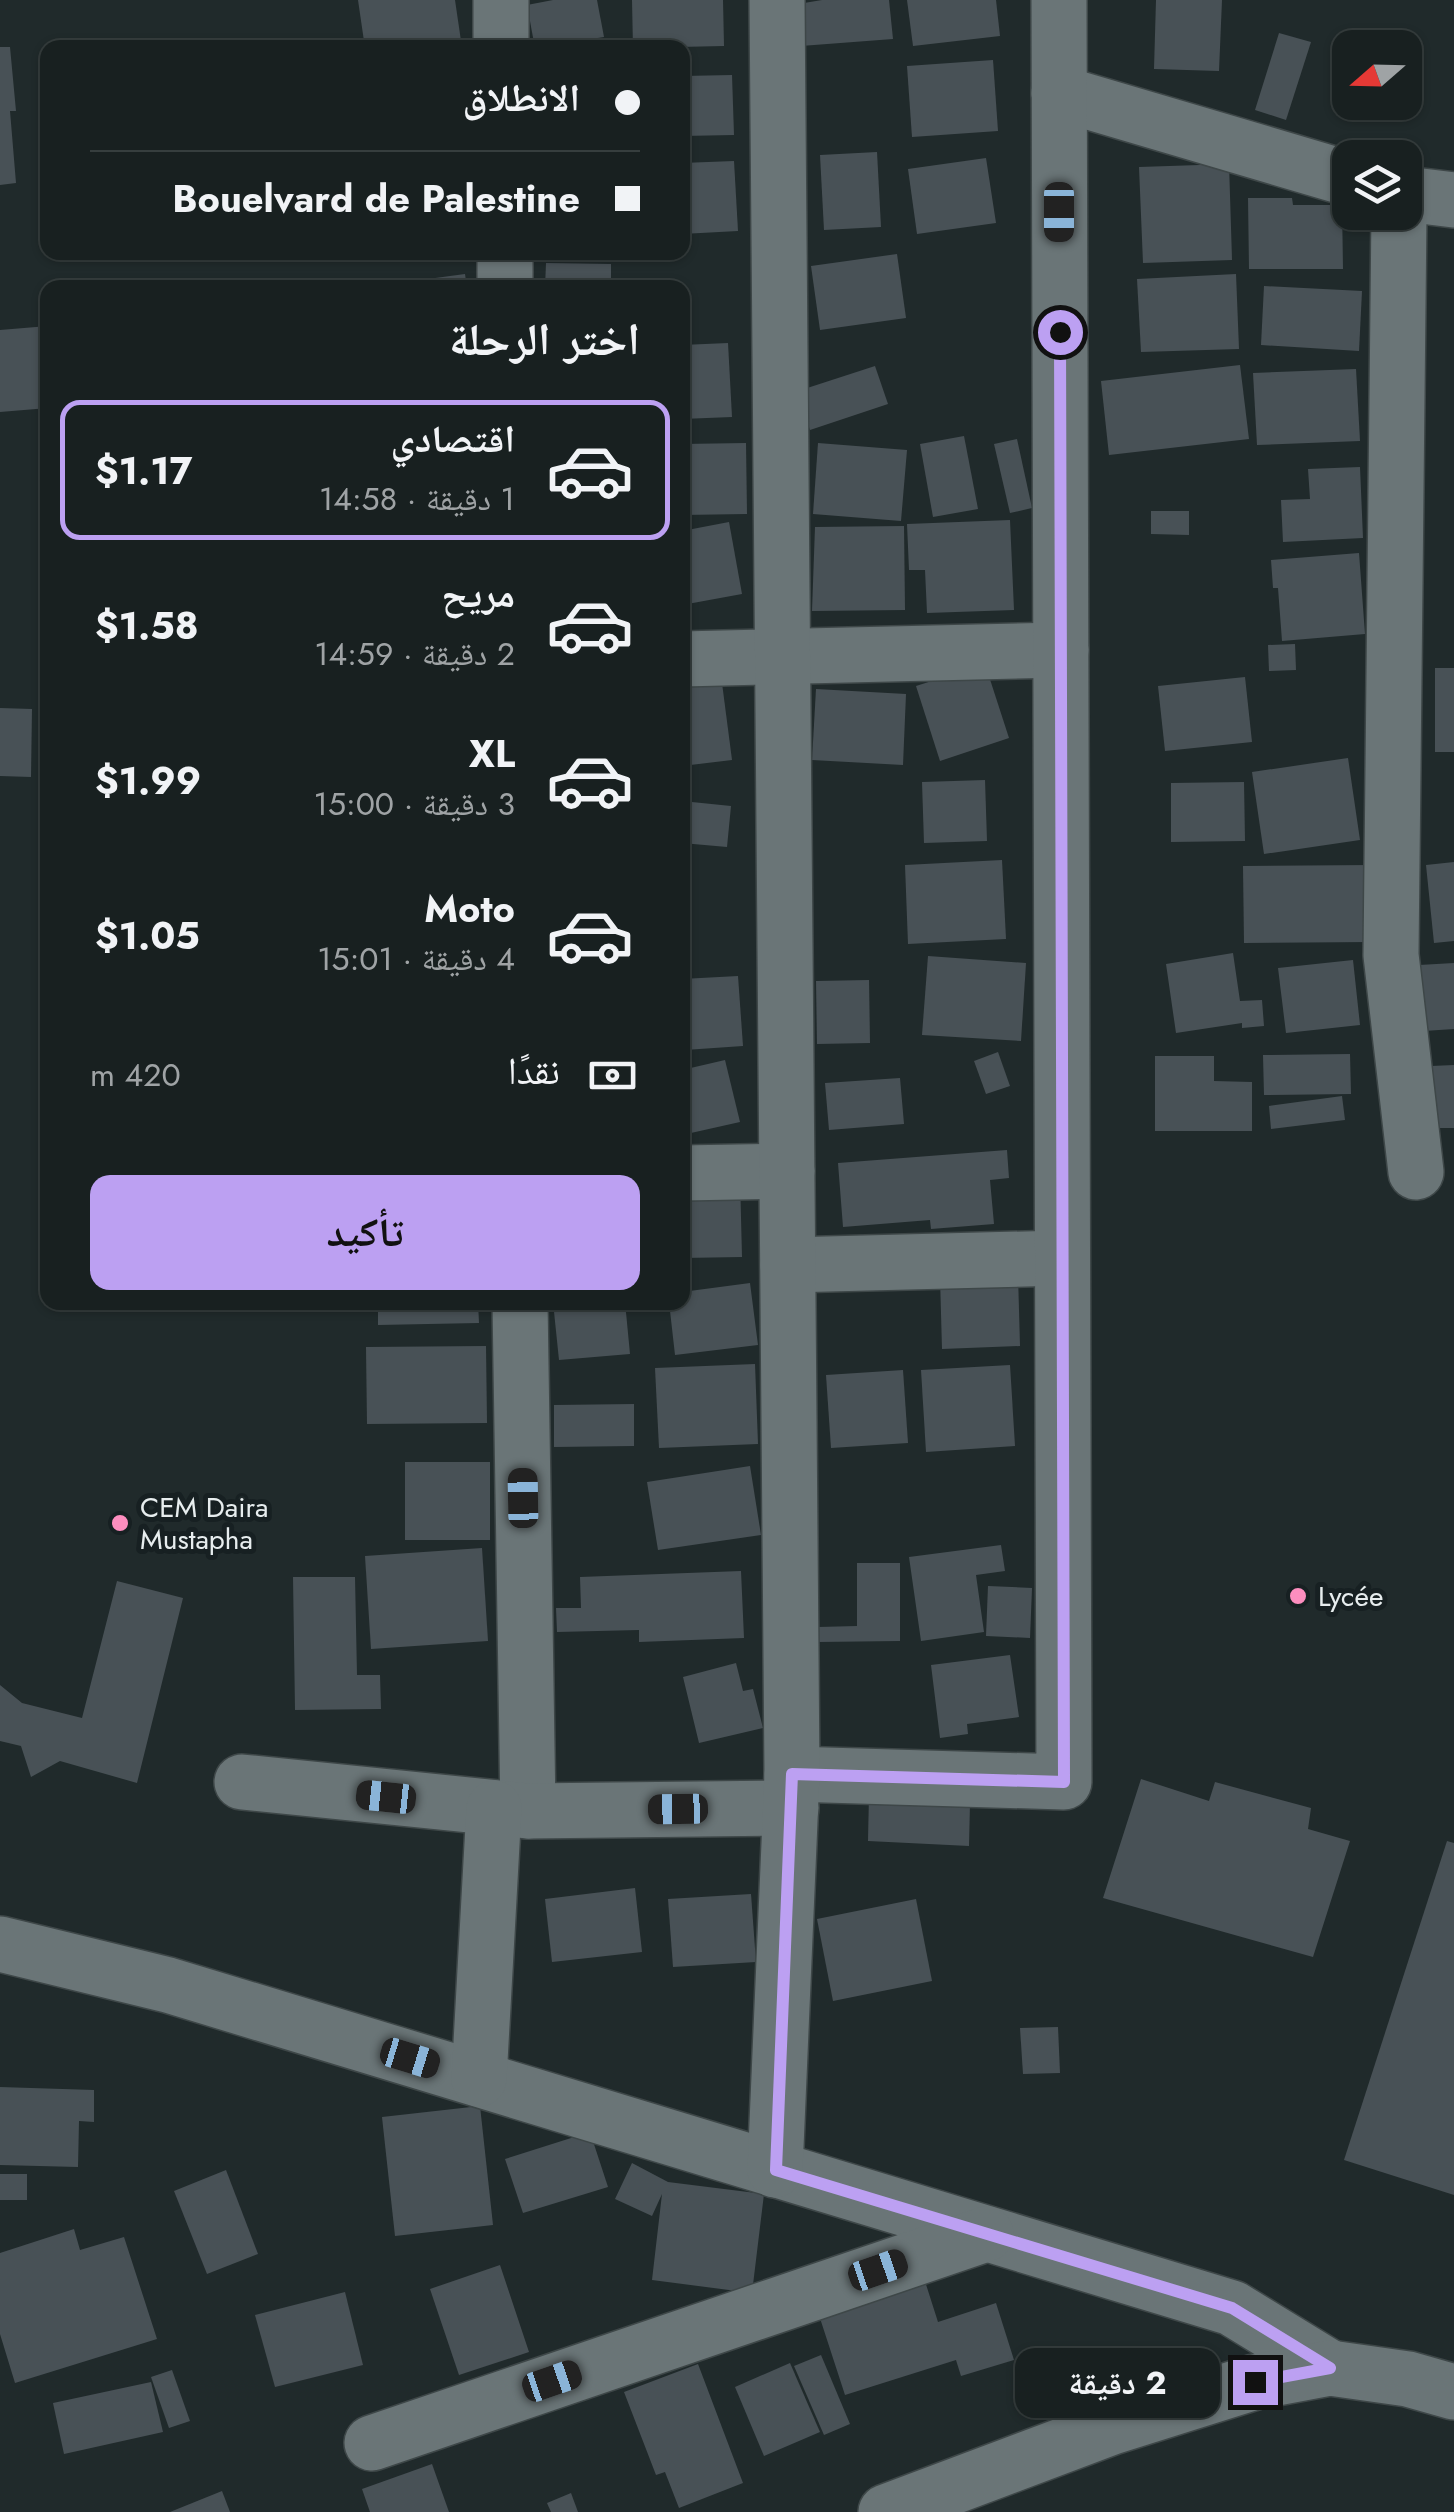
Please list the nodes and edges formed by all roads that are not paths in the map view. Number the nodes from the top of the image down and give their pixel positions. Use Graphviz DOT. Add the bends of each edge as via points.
graph roads {
  1 [pos="501,0"];
  2 [pos="777,0"];
  3 [pos="1058,0"];
  4 [pos="502,40"];
  5 [pos="1059,93"];
  6 [pos="1332,174"];
  7 [pos="1422,196"];
  8 [pos="1454,200"];
  9 [pos="1399,230"];
  10 [pos="1061,650"];
  11 [pos="782,656"];
  12 [pos="690,659"];
  13 [pos="787,1171"];
  14 [pos="690,1172"];
  15 [pos="1416,1172"];
  16 [pos="1062,1258"];
  17 [pos="788,1265"];
  18 [pos="520,1310"];
  19 [pos="242,1782"];
  20 [pos="792,1791"];
  21 [pos="511,1809"];
  22 [pos="0,1944"];
  23 [pos="479,2080"];
  24 [pos="776,2170"];
  25 [pos="986,2234"];
  26 [pos="1330,2368"];
  27 [pos="1454,2392"];
  28 [pos="372,2442"];
  29 [pos="886,2512"];
  1 -- 4 [label="street"];
  2 -- 11 [label="street"];
  3 -- 5 [label="street"];
  5 -- 6 [label="street"];
  5 -- 10 [label="street"];
  7 -- 8 [label="street"];
  9 -- 15 [label="street" via="1391,955"];
  10 -- 11 [label="street"];
  10 -- 16 [label="street"];
  11 -- 12 [label="street"];
  11 -- 13 [label="street"];
  13 -- 14 [label="street"];
  13 -- 17 [label="street"];
  16 -- 17 [label="street"];
  16 -- 20 [label="street" via="1064,1782"];
  17 -- 20 [label="street"];
  18 -- 21 [label="street"];
  19 -- 21 [label="street"];
  20 -- 21 [label="street"];
  20 -- 24 [label="street"];
  21 -- 23 [label="street"];
  22 -- 23 [label="street" via="168,1985"];
  23 -- 24 [label="street"];
  24 -- 25 [label="street"];
  25 -- 26 [label="street" via="1232,2308"];
  25 -- 28 [label="street"];
  26 -- 27 [label="street"];
  26 -- 29 [label="street" via="1255,2382 1112,2426"];
}
